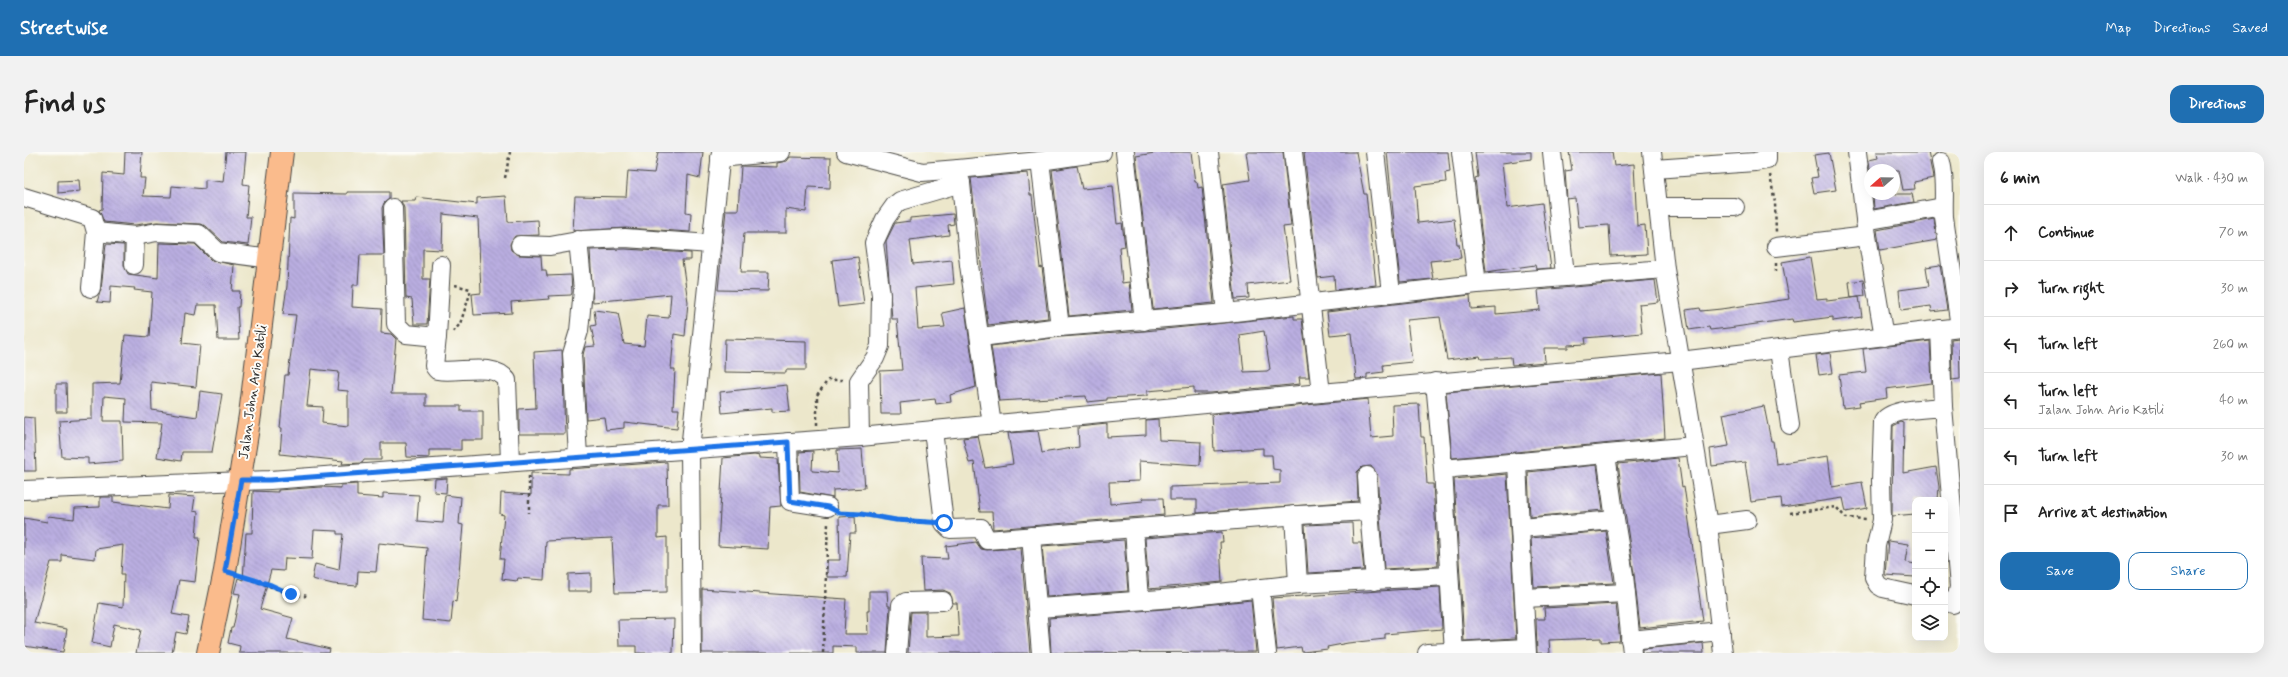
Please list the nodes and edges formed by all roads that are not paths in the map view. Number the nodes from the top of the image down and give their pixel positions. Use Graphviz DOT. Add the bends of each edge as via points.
graph roads {
  1 [pos="282,152"];
  2 [pos="781,152"];
  3 [pos="846,152"];
  4 [pos="1102,152"];
  5 [pos="1125,152"];
  6 [pos="1209,152"];
  7 [pos="1293,152"];
  8 [pos="1374,152"];
  9 [pos="1461,152"];
  10 [pos="1552,152"];
  11 [pos="1857,152"];
  12 [pos="721,155"];
  13 [pos="1767,156"];
  14 [pos="1653,160"];
  15 [pos="1040,161"];
  16 [pos="1941,162"];
  17 [pos="960,176"];
  18 [pos="24,197"];
  19 [pos="1658,207"];
  20 [pos="1734,207"];
  21 [pos="1943,207"];
  22 [pos="393,208"];
  23 [pos="1866,229"];
  24 [pos="96,232"];
  25 [pos="135,236"];
  26 [pos="578,240"];
  27 [pos="711,244"];
  28 [pos="520,245"];
  29 [pos="1776,247"];
  30 [pos="270,258"];
  31 [pos="134,265"];
  32 [pos="441,265"];
  33 [pos="1665,269"];
  34 [pos="1565,275"];
  35 [pos="1477,284"];
  36 [pos="91,288"];
  37 [pos="1391,292"];
  38 [pos="1311,303"];
  39 [pos="1226,313"];
  40 [pos="1144,321"];
  41 [pos="1060,327"];
  42 [pos="1960,327"];
  43 [pos="1940,329"];
  44 [pos="437,337"];
  45 [pos="981,337"];
  46 [pos="1884,337"];
  47 [pos="1779,350"];
  48 [pos="1680,361"];
  49 [pos="1435,382"];
  50 [pos="1321,393"];
  51 [pos="1943,407"];
  52 [pos="1790,424"];
  53 [pos="992,425"];
  54 [pos="933,430"];
  55 [pos="860,437"];
  56 [pos="788,442"];
  57 [pos="1694,446"];
  58 [pos="690,450"];
  59 [pos="1606,454"];
  60 [pos="578,456"];
  61 [pos="510,462"];
  62 [pos="1516,462"];
  63 [pos="1443,469"];
  64 [pos="1367,476"];
  65 [pos="241,480"];
  66 [pos="24,490"];
  67 [pos="828,507"];
  68 [pos="1369,511"];
  69 [pos="1294,515"];
  70 [pos="1614,520"];
  71 [pos="1747,520"];
  72 [pos="1708,525"];
  73 [pos="1520,528"];
  74 [pos="1134,529"];
  75 [pos="1031,536"];
  76 [pos="1449,576"];
  77 [pos="1375,581"];
  78 [pos="1298,584"];
  79 [pos="1260,588"];
  80 [pos="1626,593"];
  81 [pos="1912,595"];
  82 [pos="1524,598"];
  83 [pos="1139,600"];
  84 [pos="942,601"];
  85 [pos="1948,602"];
  86 [pos="1038,608"];
  87 [pos="1722,631"];
  88 [pos="1631,647"];
  89 [pos="1526,651"];
  90 [pos="1454,652"];
  91 [pos="208,653"];
  92 [pos="692,653"];
  93 [pos="897,653"];
  94 [pos="1041,653"];
  95 [pos="1267,653"];
  96 [pos="1427,653"];
  97 [pos="1723,653"];
  1 -- 30 [label="main road, Jalan John Ario Katili"];
  2 -- 12 [label="street"];
  3 -- 17 [label="street" via="922,172"];
  4 -- 15 [label="street"];
  5 -- 40 [label="street"];
  6 -- 39 [label="street"];
  7 -- 38 [label="street"];
  8 -- 37 [label="street"];
  9 -- 35 [label="street"];
  10 -- 34 [label="street"];
  11 -- 23 [label="street"];
  12 -- 27 [label="street"];
  13 -- 14 [label="street"];
  14 -- 19 [label="street"];
  15 -- 17 [label="street"];
  15 -- 41 [label="street"];
  16 -- 21 [label="street" via="1946,188"];
  17 -- 45 [label="street" via="969,265"];
  17 -- 55 [label="street" via="894,205 874,243 881,295 880,346 859,381"];
  18 -- 24 [label="street" via="92,218"];
  19 -- 20 [label="street"];
  19 -- 33 [label="street"];
  21 -- 23 [label="street"];
  21 -- 42 [label="street"];
  22 -- 44 [label="street" via="396,324 406,334"];
  23 -- 29 [label="street"];
  23 -- 46 [label="street"];
  24 -- 25 [label="street"];
  24 -- 36 [label="street"];
  25 -- 30 [label="street" via="158,232 199,234 218,252"];
  25 -- 31 [label="street"];
  26 -- 27 [label="street" via="625,238"];
  26 -- 28 [label="street" via="550,246"];
  26 -- 60 [label="street" via="583,290 579,331 572,354"];
  27 -- 58 [label="street"];
  30 -- 65 [label="main road, Jalan John Ario Katili"];
  32 -- 44 [label="street"];
  33 -- 34 [label="street"];
  33 -- 48 [label="street"];
  34 -- 35 [label="street"];
  35 -- 37 [label="street"];
  37 -- 38 [label="street"];
  38 -- 39 [label="street"];
  38 -- 50 [label="street"];
  39 -- 40 [label="street"];
  40 -- 41 [label="street"];
  41 -- 45 [label="street"];
  42 -- 43 [label="street"];
  43 -- 46 [label="street"];
  43 -- 51 [label="street"];
  44 -- 61 [label="street" via="434,366 437,370 492,371 502,374 507,380"];
  45 -- 53 [label="street"];
  46 -- 47 [label="street"];
  47 -- 48 [label="street"];
  47 -- 52 [label="street"];
  48 -- 49 [label="street"];
  48 -- 57 [label="street"];
  49 -- 50 [label="street"];
  49 -- 63 [label="street"];
  50 -- 53 [label="street"];
  51 -- 81 [label="street" via="1897,412 1886,417 1883,422 1882,520 1875,554 1876,582 1883,588"];
  51 -- 85 [label="street" via="1959,587 1956,602"];
  53 -- 54 [label="street"];
  54 -- 55 [label="street"];
  54 -- 75 [label="street" via="944,523 950,529 982,528 987,540"];
  55 -- 56 [label="street"];
  56 -- 58 [label="street"];
  56 -- 67 [label="street" via="790,501"];
  57 -- 59 [label="street"];
  57 -- 72 [label="street"];
  58 -- 60 [label="street"];
  58 -- 92 [label="street"];
  59 -- 62 [label="street"];
  59 -- 70 [label="street"];
  60 -- 61 [label="street"];
  61 -- 65 [label="street"];
  62 -- 63 [label="street"];
  62 -- 73 [label="street"];
  63 -- 76 [label="street"];
  64 -- 68 [label="street"];
  65 -- 66 [label="street"];
  65 -- 91 [label="main road, Jalan John Ario Katili"];
  68 -- 69 [label="street"];
  68 -- 77 [label="street"];
  69 -- 74 [label="street"];
  69 -- 78 [label="street"];
  70 -- 73 [label="street"];
  70 -- 80 [label="street"];
  71 -- 72 [label="street"];
  72 -- 87 [label="street"];
  73 -- 82 [label="street"];
  74 -- 75 [label="street"];
  74 -- 83 [label="street"];
  75 -- 86 [label="street"];
  76 -- 77 [label="street"];
  76 -- 90 [label="street"];
  77 -- 78 [label="street"];
  78 -- 79 [label="street"];
  79 -- 83 [label="street"];
  79 -- 95 [label="street"];
  80 -- 82 [label="street"];
  80 -- 88 [label="street"];
  82 -- 89 [label="street"];
  83 -- 86 [label="street"];
  84 -- 93 [label="street" via="906,602 901,605"];
  86 -- 94 [label="street"];
  87 -- 88 [label="street"];
  87 -- 97 [label="street"];
  89 -- 90 [label="street"];
  90 -- 96 [label="street"];
}
